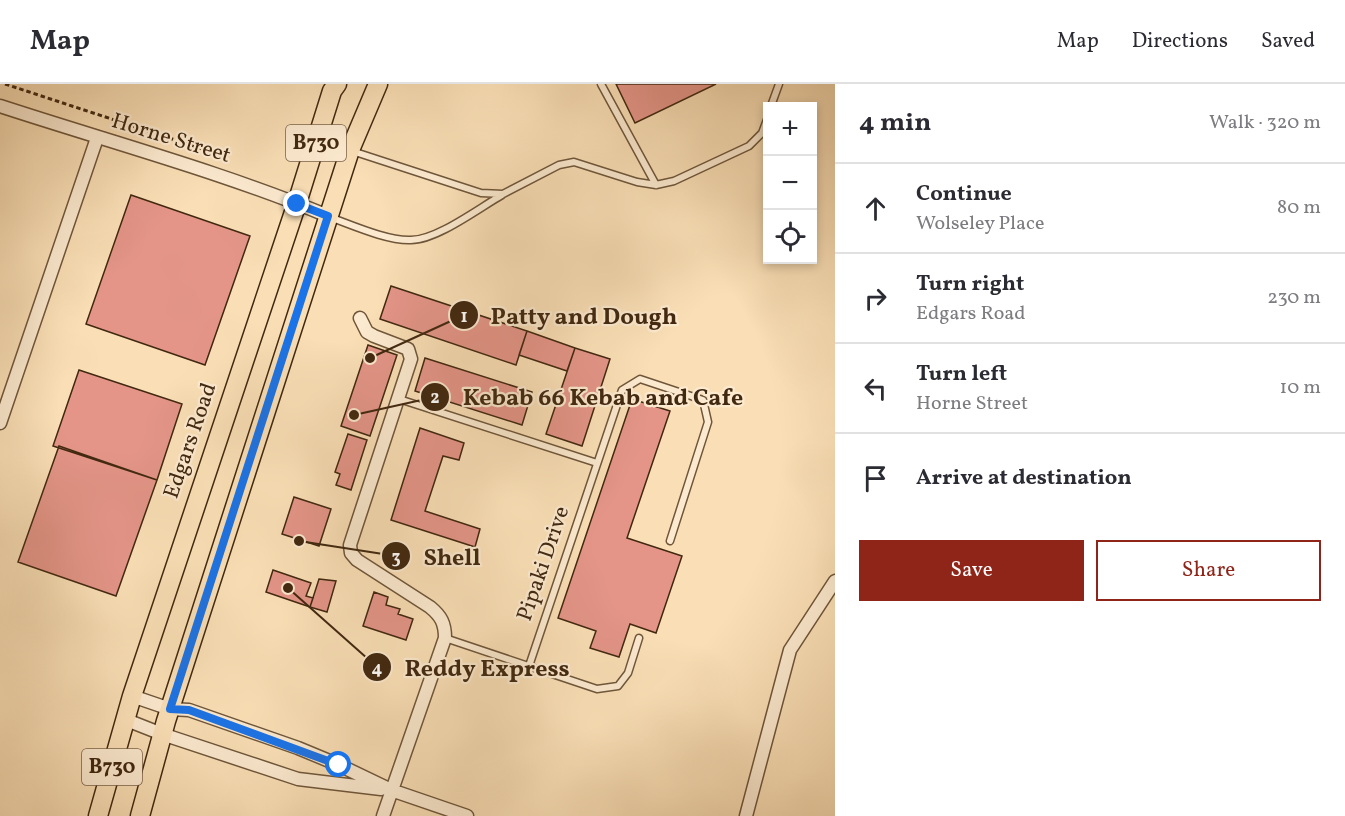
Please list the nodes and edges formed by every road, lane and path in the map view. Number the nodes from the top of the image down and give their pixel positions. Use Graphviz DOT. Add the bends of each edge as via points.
graph roads {
  1 [pos="5,84"];
  2 [pos="337,84"];
  3 [pos="378,84"];
  4 [pos="601,84"];
  5 [pos="779,84"];
  6 [pos="772,102"];
  7 [pos="0,106"];
  8 [pos="763,130"];
  9 [pos="97,138"];
  10 [pos="350,150"];
  11 [pos="221,155"];
  12 [pos="656,185"];
  13 [pos="503,194"];
  14 [pos="297,204"];
  15 [pos="328,216"];
  16 [pos="360,318"];
  17 [pos="399,399"];
  18 [pos="0,423"];
  19 [pos="597,463"];
  20 [pos="670,541"];
  21 [pos="835,581"];
  22 [pos="445,638"];
  23 [pos="639,638"];
  24 [pos="529,666"];
  25 [pos="132,696"];
  26 [pos="170,709"];
  27 [pos="124,719"];
  28 [pos="162,735"];
  29 [pos="391,790"];
  30 [pos="98,816"];
  31 [pos="140,816"];
  32 [pos="383,816"];
  33 [pos="467,816"];
  34 [pos="746,816"];
  1 -- 11 [label="path"];
  2 -- 14 [label="main road, Edgars Road / B730"];
  3 -- 10 [label="main road, B730"];
  4 -- 12 [label="lane"];
  5 -- 6 [label="lane"];
  7 -- 9 [label="street, Horne Street"];
  8 -- 12 [label="lane" via="749,146 674,182"];
  9 -- 14 [label="street, Horne Street" via="213,173"];
  9 -- 18 [label="street"];
  10 -- 13 [label="lane" via="481,193"];
  10 -- 15 [label="main road, B730"];
  12 -- 13 [label="lane" via="574,162 559,165"];
  13 -- 15 [label="lane" via="439,232 412,240 390,237"];
  14 -- 15 [label="street, Horne Street"];
  14 -- 25 [label="main road, Edgars Road / B730"];
  15 -- 26 [label="main road, B730"];
  16 -- 17 [label="street" via="367,332 411,353"];
  17 -- 19 [label="lane"];
  17 -- 22 [label="street" via="350,545 351,553 440,615"];
  19 -- 20 [label="lane, Pipaki Drive" via="622,390 640,379 703,400 708,422"];
  19 -- 24 [label="lane, Pipaki Drive"];
  21 -- 34 [label="street" via="790,650"];
  22 -- 24 [label="lane"];
  22 -- 29 [label="street"];
  23 -- 24 [label="lane" via="628,673 618,686 597,689"];
  25 -- 26 [label="street"];
  25 -- 27 [label="main road, Edgars Road / B730"];
  26 -- 28 [label="main road, B730"];
  26 -- 29 [label="street" via="189,710 298,748"];
  27 -- 28 [label="street"];
  27 -- 30 [label="main road, Edgars Road / B730"];
  28 -- 29 [label="street" via="298,779"];
  28 -- 31 [label="main road, B730"];
  29 -- 32 [label="street"];
  29 -- 33 [label="street"];
}
